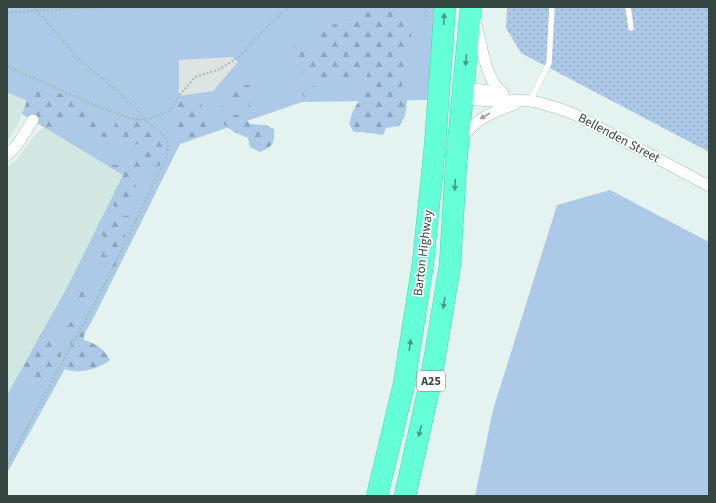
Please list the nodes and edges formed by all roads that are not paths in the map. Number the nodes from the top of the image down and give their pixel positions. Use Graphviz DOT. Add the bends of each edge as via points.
graph roads {
  1 [pos="445,7"];
  2 [pos="472,7"];
  3 [pos="552,7"];
  4 [pos="628,7"];
  5 [pos="632,28"];
  6 [pos="441,58"];
  7 [pos="463,93"];
  8 [pos="503,93"];
  9 [pos="526,101"];
  10 [pos="33,120"];
  11 [pos="435,145"];
  12 [pos="458,146"];
  13 [pos="7,155"];
  14 [pos="709,186"];
  15 [pos="377,496"];
  16 [pos="405,496"];
  6 -- 1 [label="highway, Barton Highway / A25, one-way"];
  2 -- 7 [label="highway, Barton Highway / A25, one-way"];
  2 -- 8 [label="street" via="490,75 497,89"];
  3 -- 9 [label="lane" via="549,63"];
  4 -- 5 [label="lane"];
  6 -- 7 [label="highway" via="455,85"];
  6 -- 11 [label="highway, Barton Highway / A25"];
  7 -- 8 [label="street, Bellenden Street" via="474,89"];
  7 -- 9 [label="street, Bellenden Street" via="474,100"];
  7 -- 11 [label="highway" via="453,100 449,107"];
  7 -- 12 [label="highway, Barton Highway / A25"];
  8 -- 9 [label="street, Bellenden Street"];
  9 -- 12 [label="street, one-way" via="478,120"];
  9 -- 14 [label="street, Bellenden Street" via="574,114"];
  10 -- 13 [label="street" via="17,145"];
  15 -- 11 [label="highway, Barton Highway / A25, one-way" via="404,384 423,263"];
  12 -- 16 [label="highway, Barton Highway / A25, one-way" via="450,265 431,379"];
}
